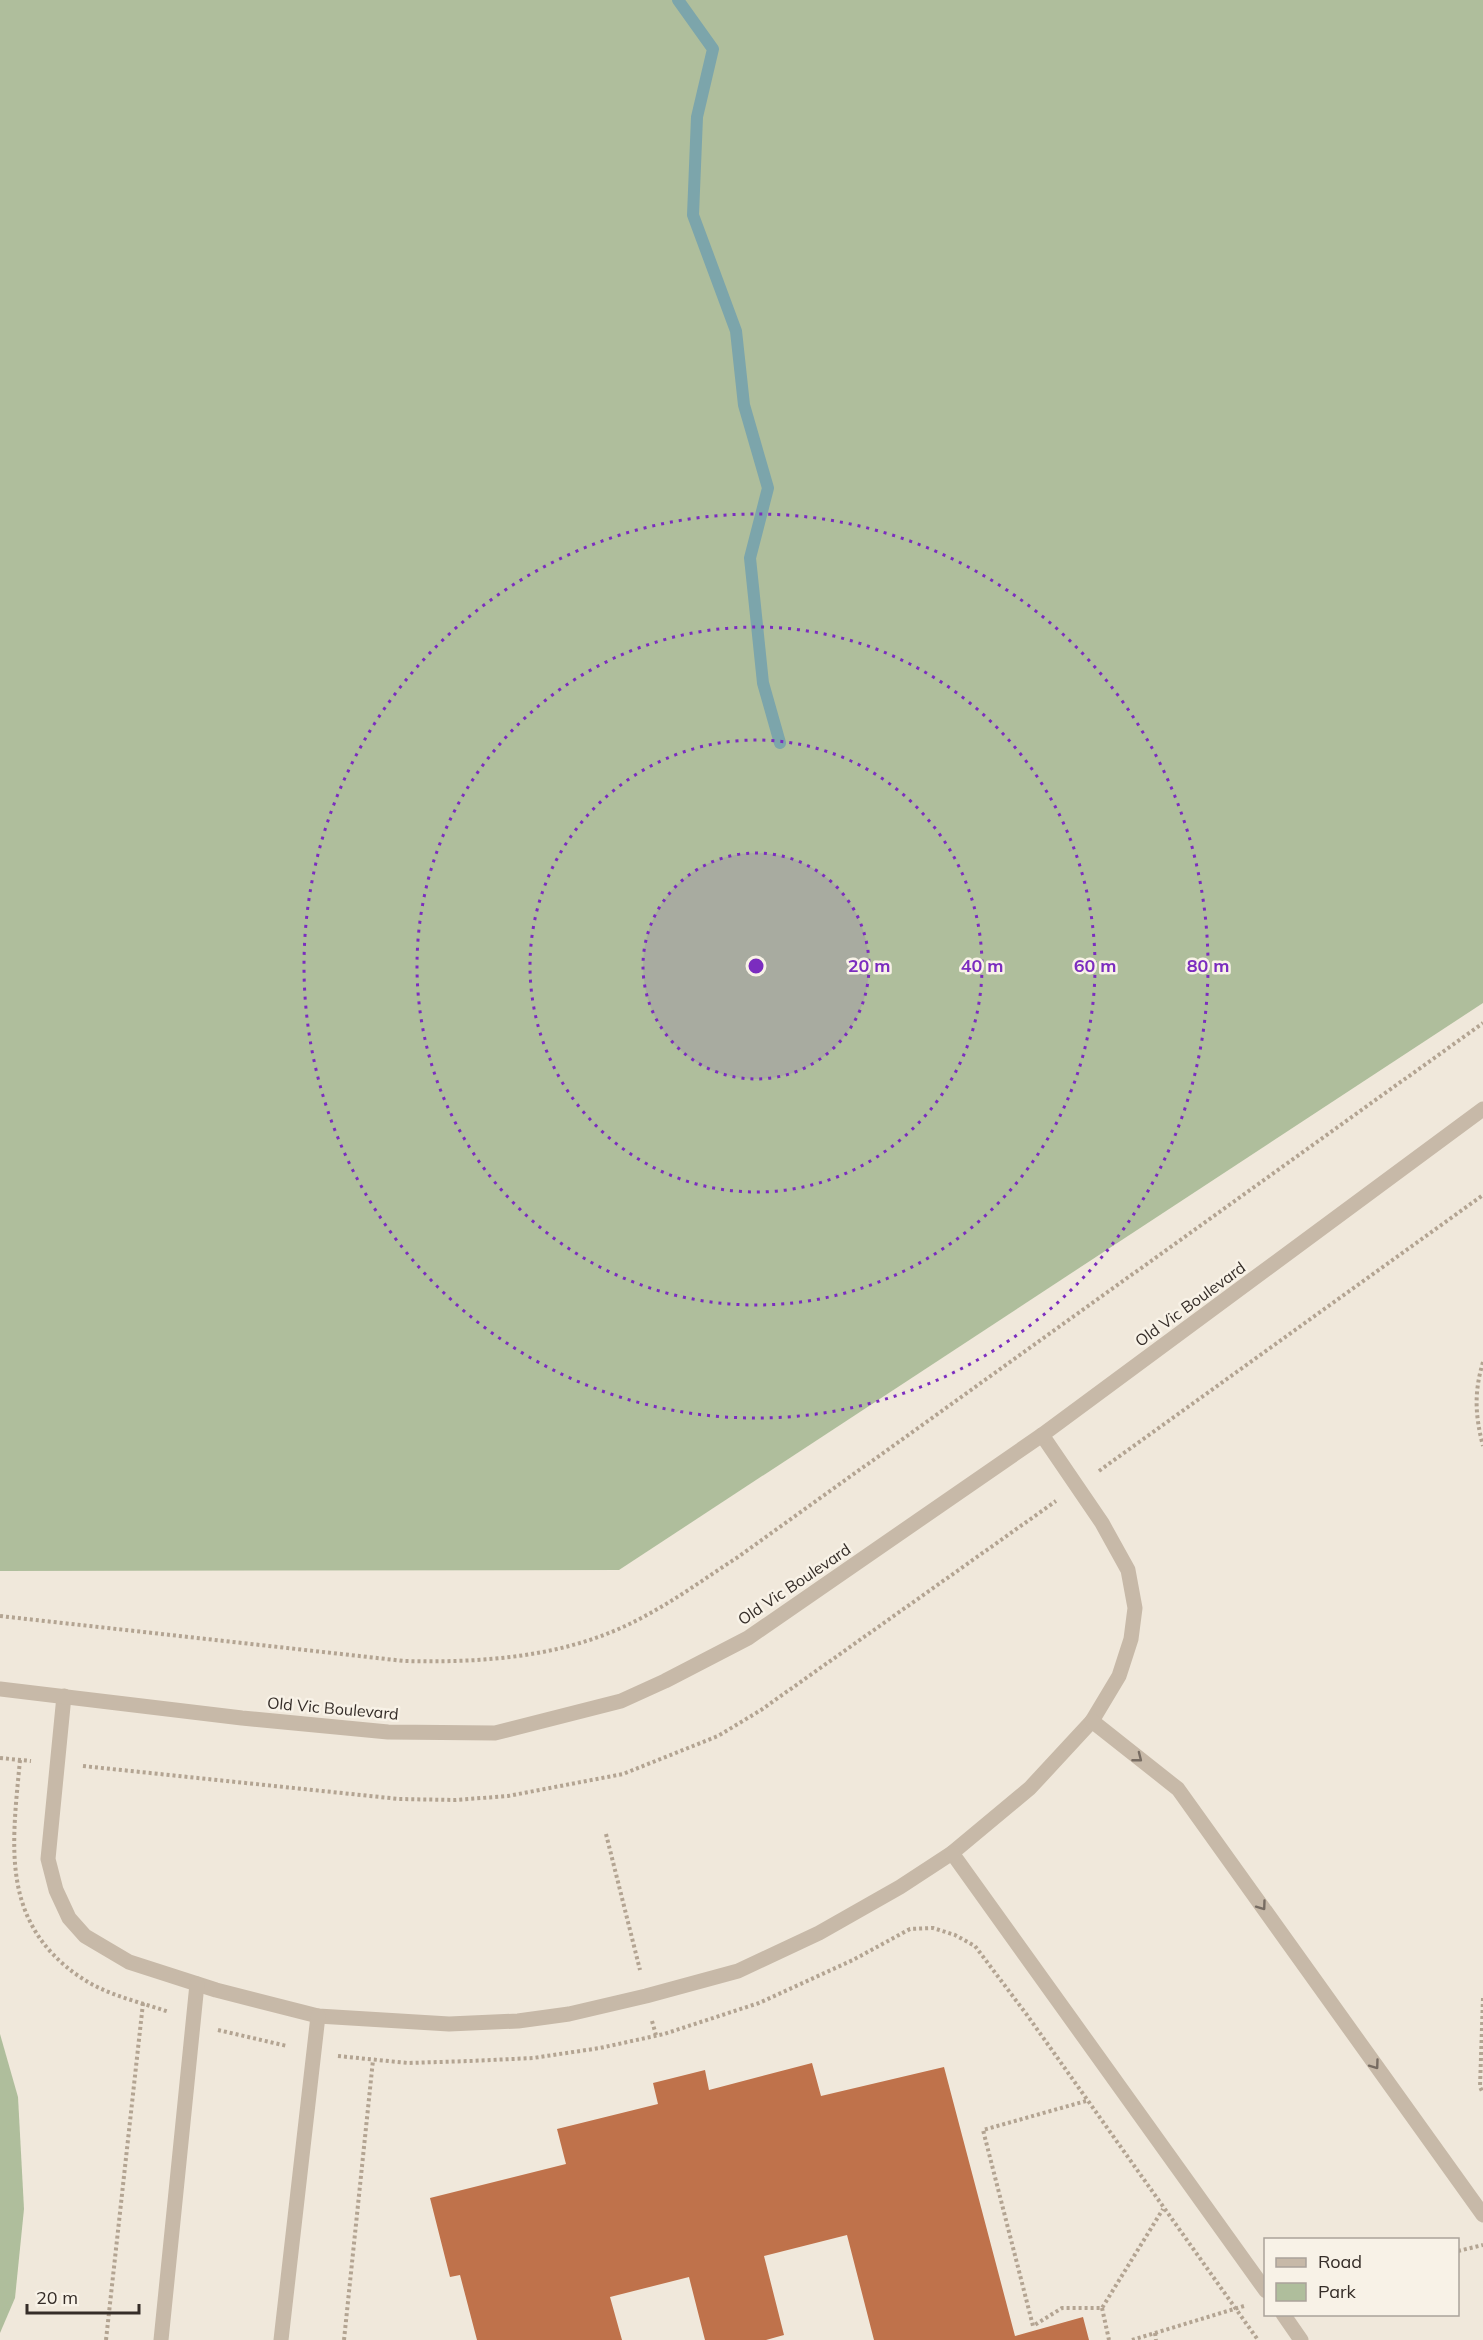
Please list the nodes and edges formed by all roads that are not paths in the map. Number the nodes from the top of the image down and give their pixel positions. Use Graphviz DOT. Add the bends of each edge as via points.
graph roads {
  1 [pos="1483,1109"];
  2 [pos="1042,1435"];
  3 [pos="0,1689"];
  4 [pos="64,1696"];
  5 [pos="1092,1721"];
  6 [pos="952,1853"];
  7 [pos="197,1984"];
  8 [pos="318,2016"];
  9 [pos="1483,2216"];
  10 [pos="1264,2288"];
  11 [pos="1284,2316"];
  12 [pos="161,2340"];
  13 [pos="281,2340"];
  14 [pos="1301,2340"];
  1 -- 2 [label="street, Old Vic Boulevard"];
  2 -- 4 [label="street, Old Vic Boulevard" via="748,1638 621,1701 495,1733 388,1732"];
  2 -- 5 [label="street" via="1102,1523 1128,1570 1135,1608 1131,1639 1119,1676"];
  3 -- 4 [label="street, Old Vic Boulevard"];
  4 -- 7 [label="street" via="48,1859 56,1890 69,1918 85,1936 129,1962"];
  5 -- 6 [label="street" via="1030,1788"];
  5 -- 9 [label="street, one-way" via="1178,1789"];
  6 -- 8 [label="street" via="809,1938 738,1971 646,1996 518,2021 449,2024"];
  6 -- 10 [label="street"];
  7 -- 8 [label="street"];
  7 -- 12 [label="street"];
  8 -- 13 [label="street"];
  11 -- 14 [label="street"];
}
